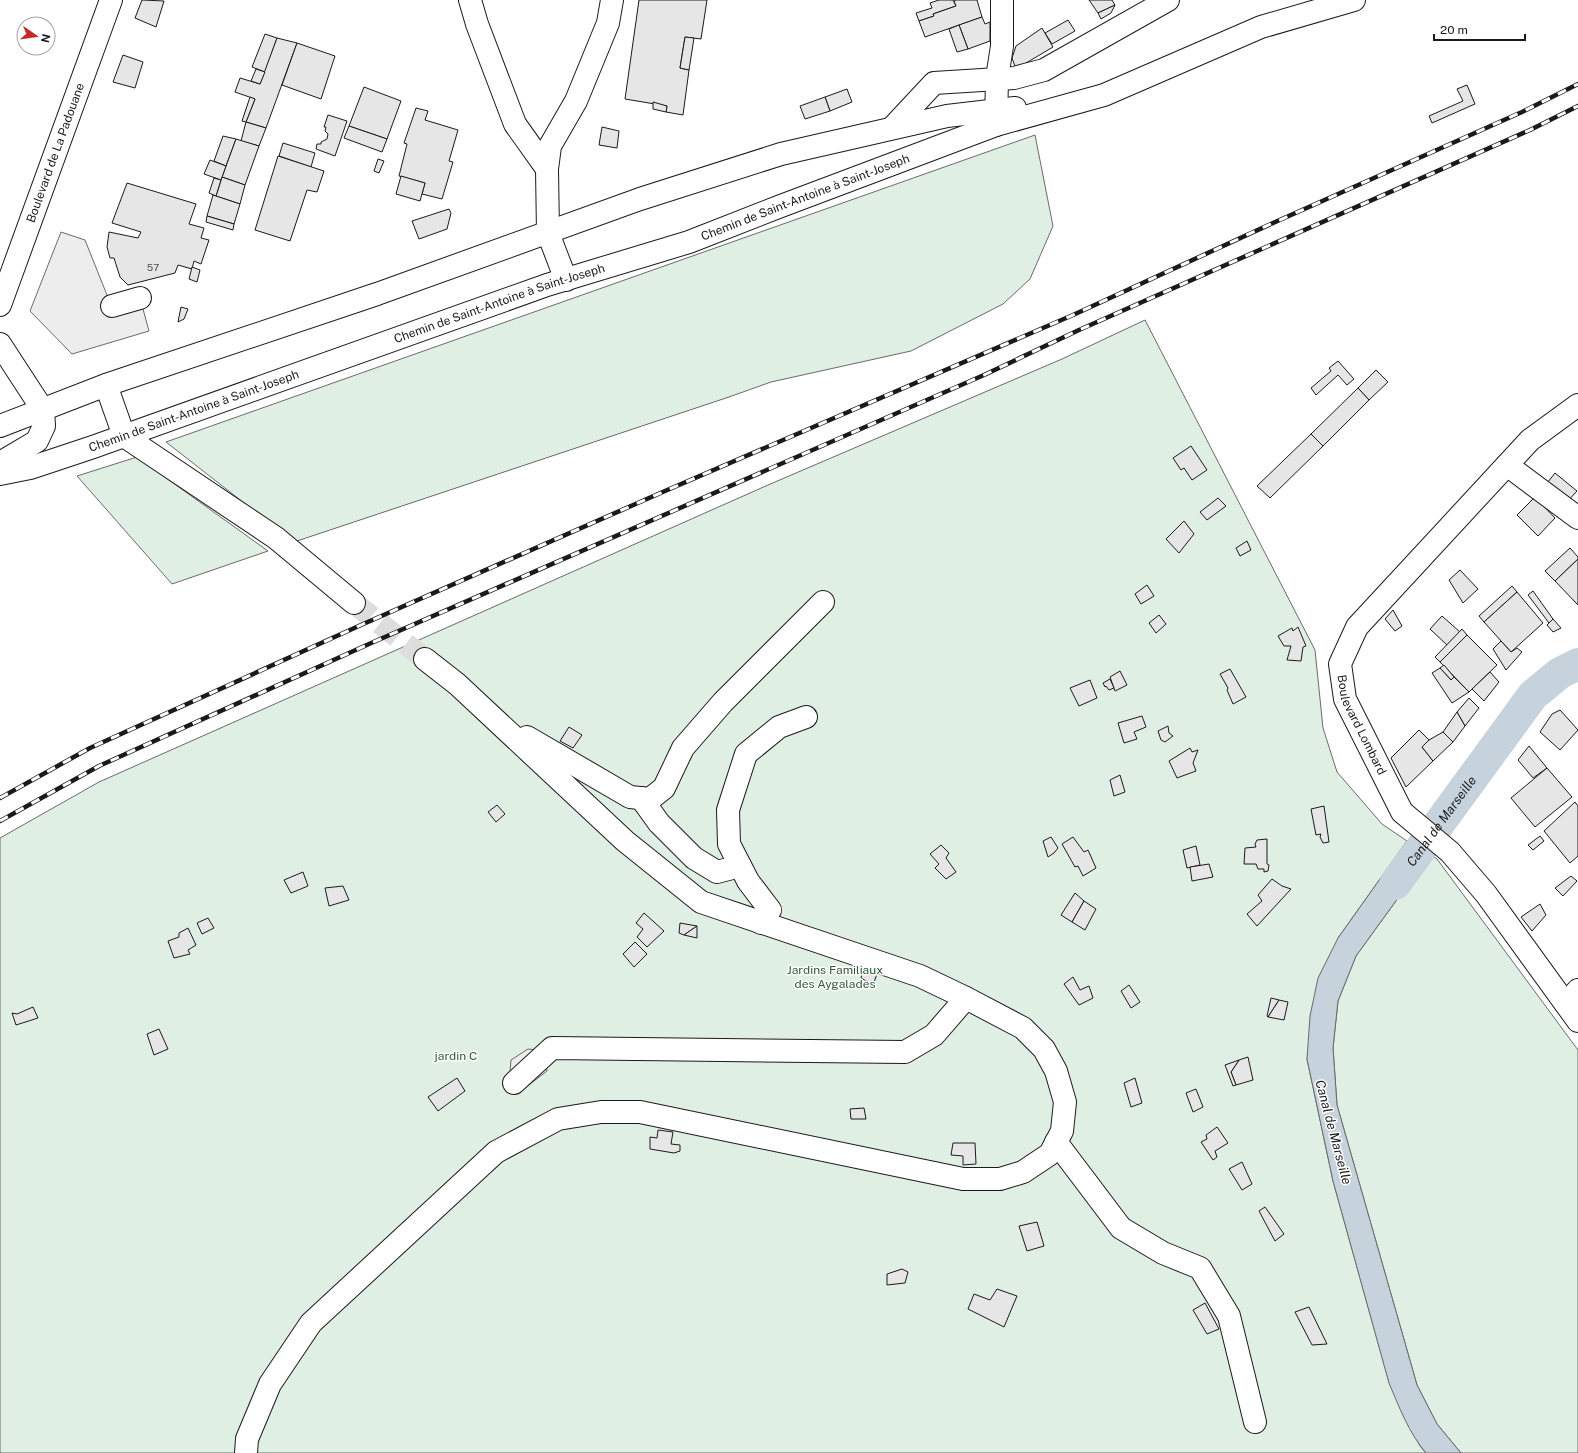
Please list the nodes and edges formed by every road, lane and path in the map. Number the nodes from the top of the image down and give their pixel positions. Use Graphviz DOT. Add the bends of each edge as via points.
graph roads {
  1 [pos="111,0"];
  2 [pos="470,0"];
  3 [pos="612,0"];
  4 [pos="1002,0"];
  5 [pos="1168,0"];
  6 [pos="1354,0"];
  7 [pos="997,78"];
  8 [pos="995,118"];
  9 [pos="892,128"];
  10 [pos="547,168"];
  11 [pos="548,232"];
  12 [pos="566,280"];
  13 [pos="140,298"];
  14 [pos="0,305"];
  15 [pos="112,306"];
  16 [pos="0,344"];
  17 [pos="0,376"];
  18 [pos="21,376"];
  19 [pos="106,385"];
  20 [pos="1578,405"];
  21 [pos="43,410"];
  22 [pos="0,426"];
  23 [pos="124,436"];
  24 [pos="0,463"];
  25 [pos="1508,465"];
  26 [pos="0,474"];
  27 [pos="1578,518"];
  28 [pos="354,602"];
  29 [pos="823,602"];
  30 [pos="425,659"];
  31 [pos="491,716"];
  32 [pos="806,717"];
  33 [pos="641,798"];
  34 [pos="740,866"];
  35 [pos="761,923"];
  36 [pos="966,998"];
  37 [pos="1574,1005"];
  38 [pos="514,1082"];
  39 [pos="1056,1142"];
  40 [pos="1255,1422"];
  41 [pos="246,1453"];
  1 -- 14 [label="main road, Boulevard de La Padouane"];
  2 -- 10 [label="main road" via="515,124"];
  3 -- 10 [label="main road" via="608,23 576,101 550,146"];
  4 -- 7 [label="main road" via="1002,46"];
  5 -- 7 [label="main road" via="1044,70 1014,78"];
  6 -- 8 [label="main road, Chemin de Saint-Antoine à Saint-Joseph" via="1261,27 1104,95"];
  7 -- 8 [label="main road"];
  7 -- 9 [label="main road" via="934,83"];
  8 -- 9 [label="main road, Chemin de Saint-Antoine à Saint-Joseph" via="947,116"];
  8 -- 12 [label="main road, Chemin de Saint-Antoine à Saint-Joseph" via="689,242"];
  9 -- 11 [label="main road, Chemin de Saint-Antoine à Saint-Joseph" via="781,154"];
  10 -- 11 [label="main road"];
  11 -- 12 [label="main road"];
  11 -- 19 [label="main road, Chemin de Saint-Antoine à Saint-Joseph" via="369,297"];
  12 -- 23 [label="main road, Chemin de Saint-Antoine à Saint-Joseph"];
  13 -- 15 [label="main road"];
  16 -- 18 [label="main road"];
  17 -- 18 [label="main road"];
  18 -- 21 [label="main road"];
  19 -- 21 [label="main road, Chemin de Saint-Antoine à Saint-Joseph"];
  19 -- 23 [label="main road"];
  20 -- 25 [label="main road, Boulevard Lombard" via="1530,440"];
  21 -- 22 [label="main road, Chemin de Saint-Antoine à Saint-Joseph"];
  21 -- 24 [label="main road" via="44,426 37,441"];
  23 -- 26 [label="main road, Chemin de Saint-Antoine à Saint-Joseph" via="30,468"];
  23 -- 28 [label="main road" via="276,538"];
  25 -- 27 [label="main road"];
  25 -- 37 [label="main road, Boulevard Lombard" via="1357,627 1340,664 1345,699 1402,812 1450,852"];
  29 -- 33 [label="main road" via="723,702 683,748 664,788 650,799"];
  30 -- 31 [label="main road"];
  31 -- 33 [label="main road" via="630,797"];
  31 -- 35 [label="main road" via="625,841 701,902"];
  32 -- 34 [label="main road" via="779,727 746,754 728,810 729,844"];
  33 -- 34 [label="main road" via="659,823 694,858 717,872"];
  34 -- 35 [label="main road" via="748,882 770,910"];
  35 -- 36 [label="main road" via="920,976"];
  36 -- 38 [label="main road" via="934,1035 905,1052 552,1048"];
  36 -- 39 [label="main road" via="1023,1028 1044,1049 1056,1071 1065,1102 1062,1131"];
  39 -- 40 [label="main road" via="1120,1228 1162,1253 1200,1268 1229,1316"];
  39 -- 41 [label="main road" via="1050,1154 1023,1172 1000,1179 963,1179 640,1112 601,1112 558,1119 496,1152 311,1322 270,1384 247,1439"];
}
